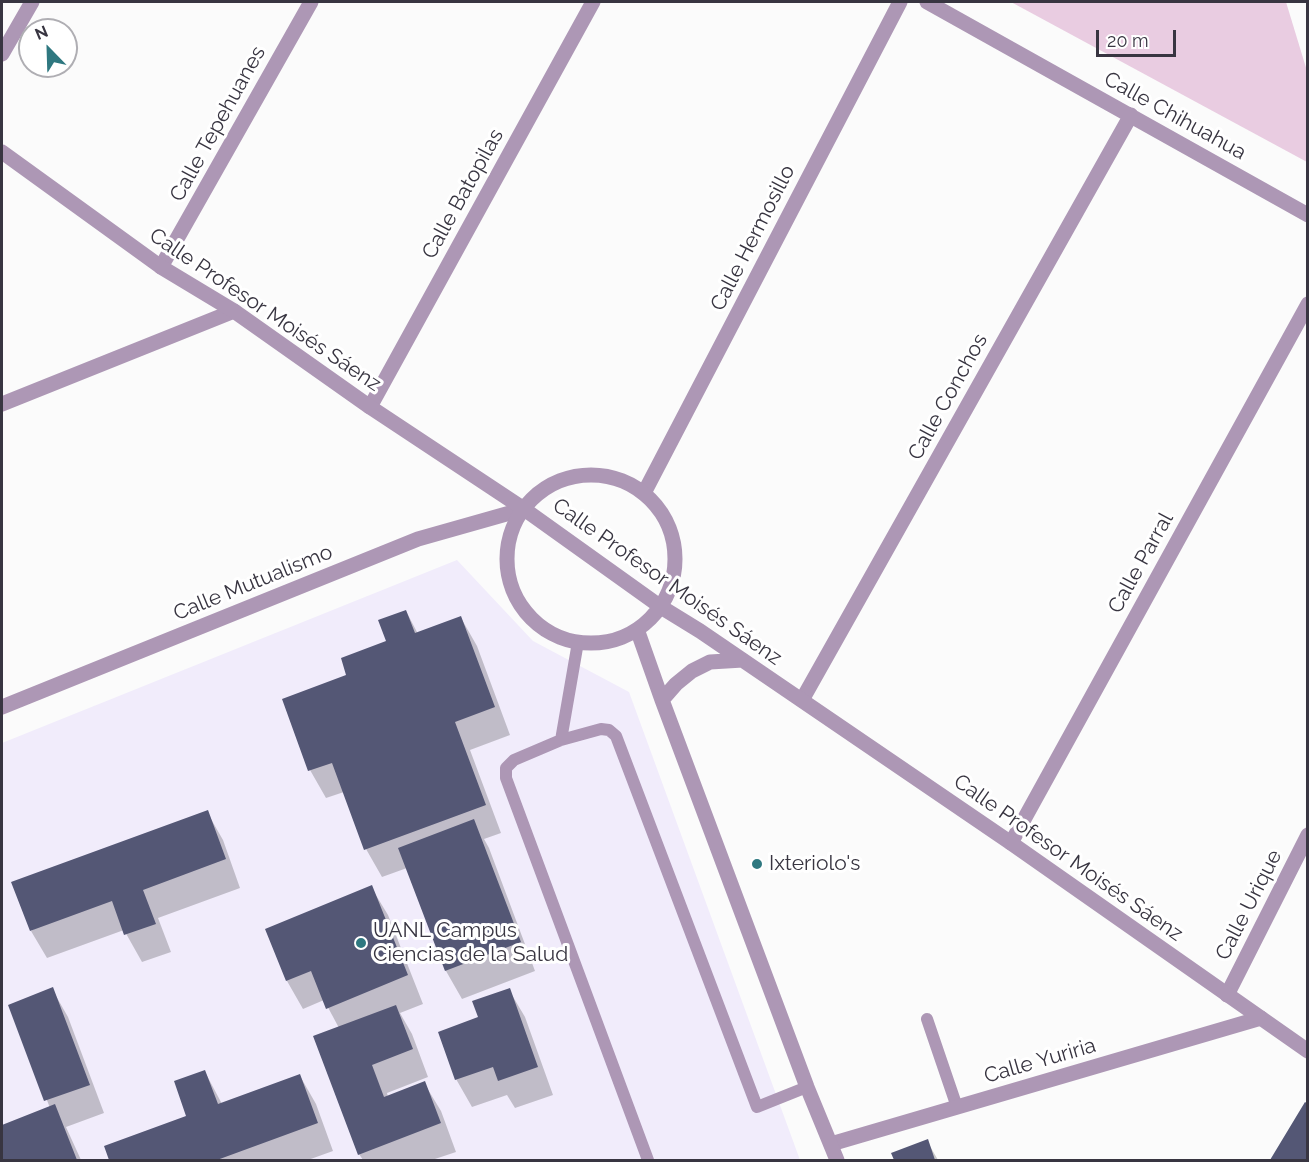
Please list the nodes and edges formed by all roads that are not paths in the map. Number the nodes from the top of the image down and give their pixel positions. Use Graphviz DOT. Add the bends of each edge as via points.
graph roads {
  1 [pos="32,2"];
  2 [pos="311,2"];
  3 [pos="593,2"];
  4 [pos="900,2"];
  5 [pos="927,2"];
  6 [pos="2,54"];
  7 [pos="1131,115"];
  8 [pos="2,152"];
  9 [pos="1308,215"];
  10 [pos="161,267"];
  11 [pos="1308,303"];
  12 [pos="234,311"];
  13 [pos="2,404"];
  14 [pos="370,407"];
  15 [pos="644,493"];
  16 [pos="524,509"];
  17 [pos="660,607"];
  18 [pos="638,632"];
  19 [pos="578,642"];
  20 [pos="742,660"];
  21 [pos="662,700"];
  22 [pos="802,700"];
  23 [pos="2,707"];
  24 [pos="561,740"];
  25 [pos="1308,835"];
  26 [pos="1011,843"];
  27 [pos="1227,995"];
  28 [pos="1261,1018"];
  29 [pos="927,1019"];
  30 [pos="1308,1051"];
  31 [pos="807,1087"];
  32 [pos="957,1107"];
  33 [pos="831,1144"];
  34 [pos="648,1161"];
  35 [pos="837,1161"];
  1 -- 6 [label="street"];
  2 -- 10 [label="street, Calle Tepehuanes"];
  3 -- 14 [label="street, Calle Batopilas"];
  4 -- 15 [label="street, Calle Hermosillo"];
  5 -- 7 [label="street, Calle Chihuahua"];
  7 -- 9 [label="street, Calle Chihuahua"];
  7 -- 22 [label="street, Calle Conchos"];
  8 -- 10 [label="street, Calle Profesor Moisés Sáenz"];
  10 -- 12 [label="street, Calle Profesor Moisés Sáenz"];
  11 -- 26 [label="street, Calle Parral"];
  12 -- 13 [label="street"];
  12 -- 14 [label="street, Calle Profesor Moisés Sáenz"];
  14 -- 16 [label="street, Calle Profesor Moisés Sáenz"];
  15 -- 16 [label="street" via="603,476 581,476 559,482"];
  15 -- 17 [label="street" via="661,512 672,534 676,559 672,584"];
  16 -- 17 [label="street, Calle Profesor Moisés Sáenz"];
  16 -- 19 [label="street" via="511,535 507,558 510,582 520,604 535,622 555,635"];
  16 -- 23 [label="street, Calle Mutualismo" via="418,539"];
  17 -- 18 [label="street"];
  17 -- 20 [label="street, Calle Profesor Moisés Sáenz"];
  18 -- 19 [label="street" via="602,642"];
  18 -- 21 [label="street"];
  19 -- 24 [label="lane"];
  20 -- 21 [label="street" via="710,662 692,671"];
  20 -- 22 [label="street, Calle Profesor Moisés Sáenz"];
  21 -- 31 [label="street"];
  22 -- 26 [label="street, Calle Profesor Moisés Sáenz"];
  24 -- 31 [label="lane" via="601,729 616,736 758,1107"];
  24 -- 34 [label="lane" via="514,760 506,768 506,778"];
  25 -- 27 [label="street, Calle Urique"];
  26 -- 27 [label="street, Calle Profesor Moisés Sáenz"];
  27 -- 28 [label="street, Calle Profesor Moisés Sáenz"];
  28 -- 30 [label="street, Calle Profesor Moisés Sáenz"];
  28 -- 32 [label="street, Calle Yuriria"];
  29 -- 32 [label="lane"];
  31 -- 33 [label="street"];
  32 -- 33 [label="street, Calle Yuriria"];
  33 -- 35 [label="street"];
}
